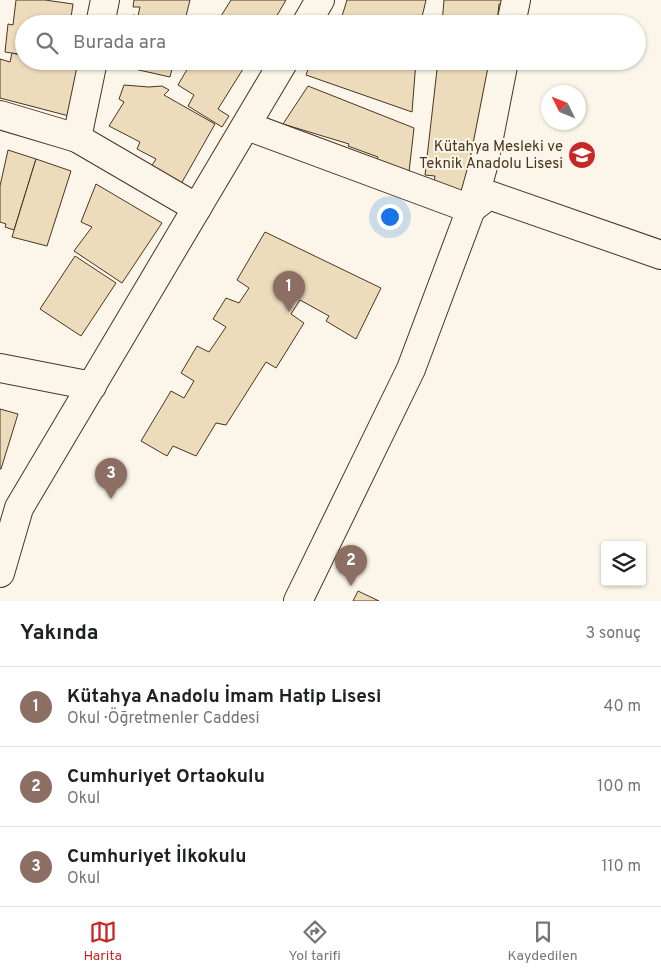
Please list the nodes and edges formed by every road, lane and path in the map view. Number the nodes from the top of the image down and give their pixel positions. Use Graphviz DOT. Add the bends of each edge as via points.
graph roads {
  1 [pos="105,0"];
  2 [pos="320,0"];
  3 [pos="516,0"];
  4 [pos="102,15"];
  5 [pos="311,15"];
  6 [pos="513,15"];
  7 [pos="91,70"];
  8 [pos="279,70"];
  9 [pos="502,70"];
  10 [pos="0,115"];
  11 [pos="247,126"];
  12 [pos="78,138"];
  13 [pos="197,208"];
  14 [pos="471,209"];
  15 [pos="661,255"];
  16 [pos="0,368"];
  17 [pos="92,386"];
  18 [pos="0,573"];
  19 [pos="298,601"];
  1 -- 4 [label="street"];
  2 -- 5 [label="street"];
  3 -- 6 [label="street"];
  7 -- 12 [label="street"];
  8 -- 11 [label="street"];
  9 -- 14 [label="street" via="484,163"];
  10 -- 12 [label="street"];
  11 -- 13 [label="street"];
  11 -- 14 [label="street"];
  12 -- 13 [label="street"];
  13 -- 17 [label="street"];
  14 -- 15 [label="street" via="490,195"];
  14 -- 19 [label="street" via="411,369"];
  16 -- 17 [label="street"];
  17 -- 18 [label="street" via="19,508"];
}
